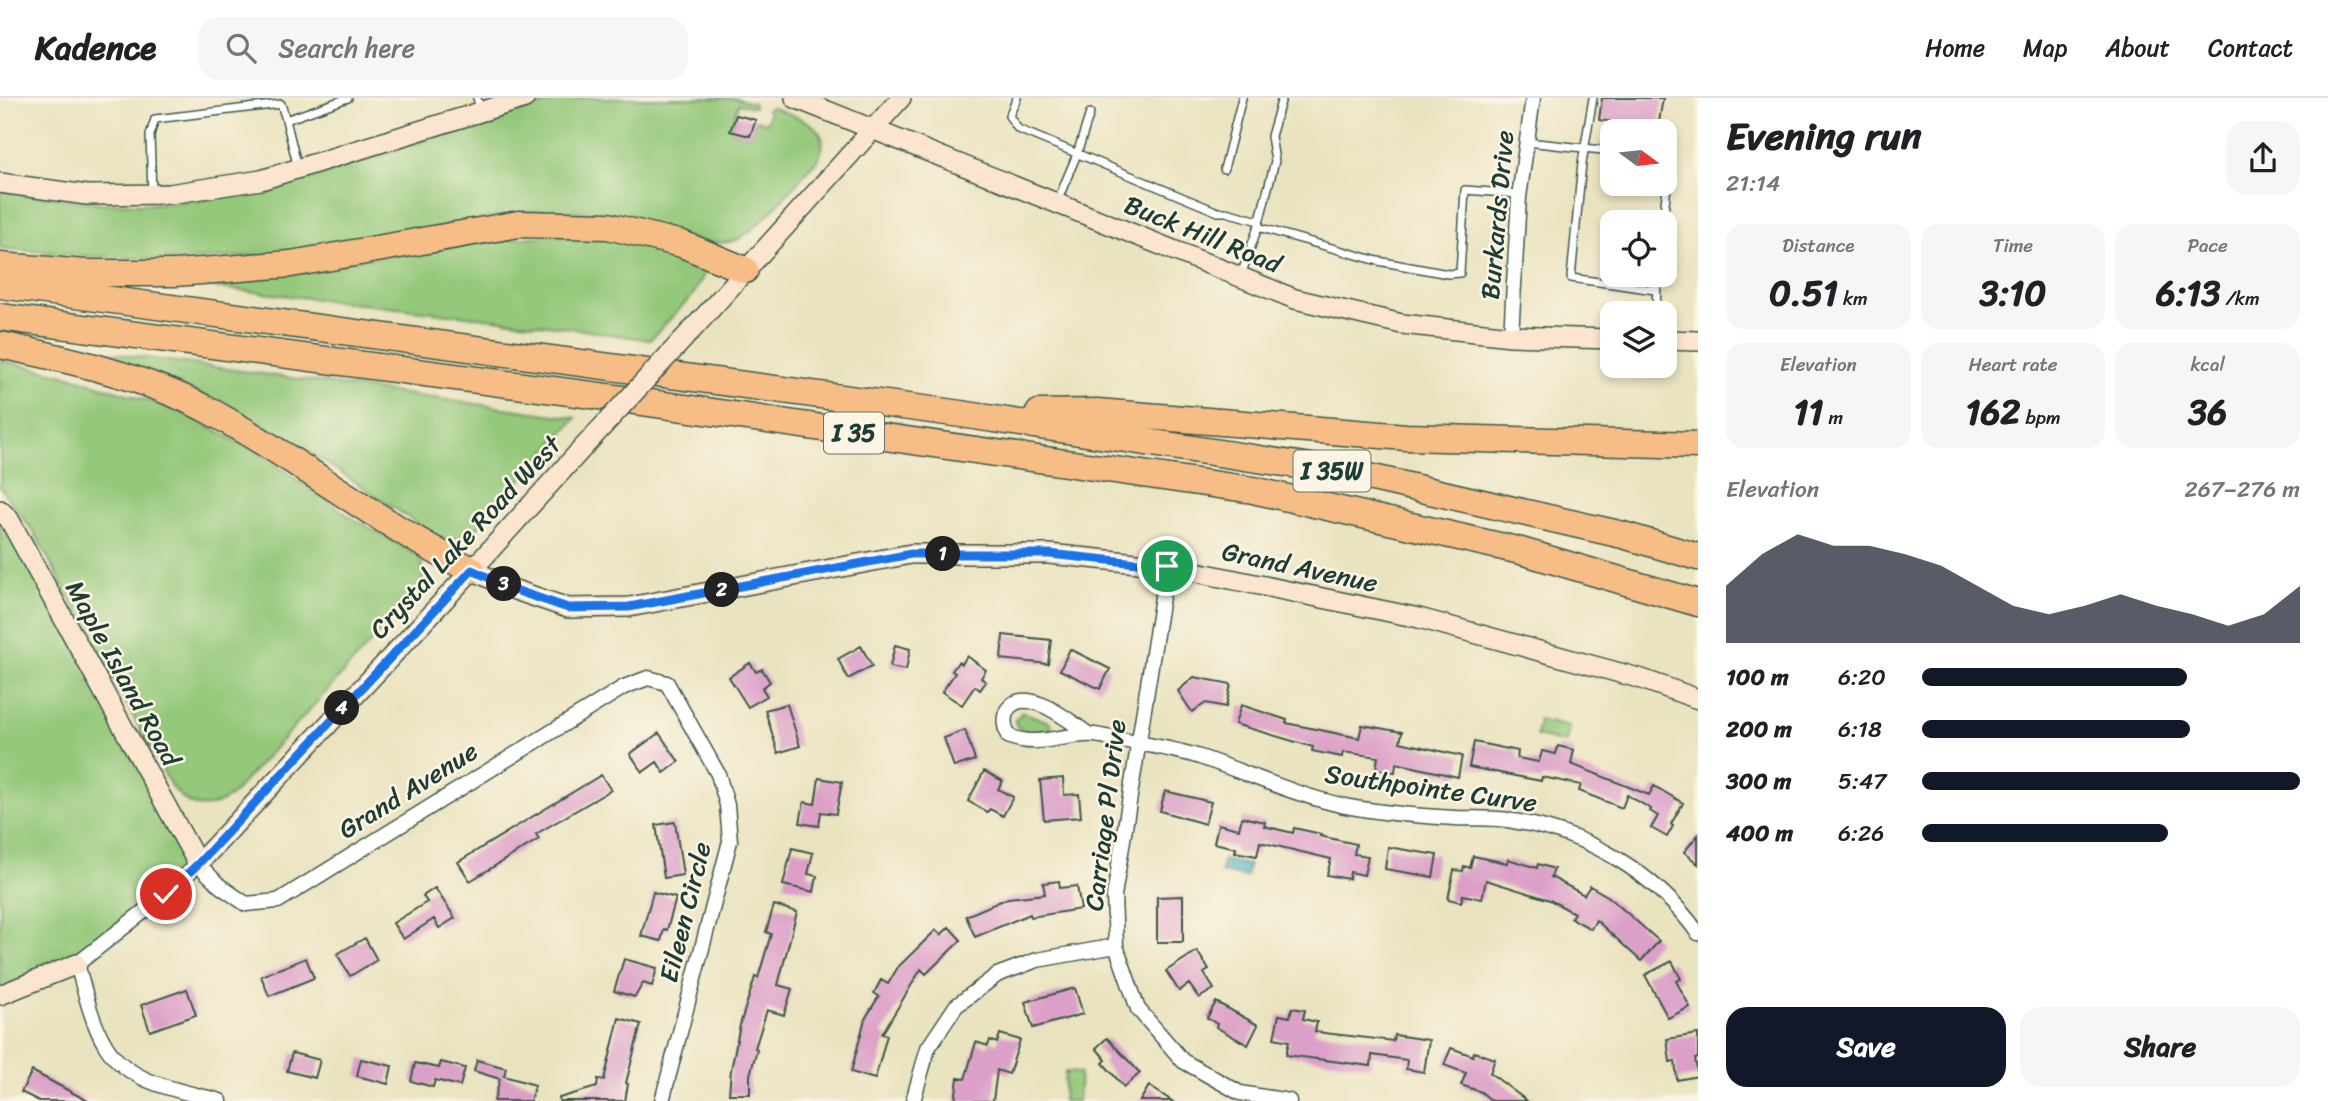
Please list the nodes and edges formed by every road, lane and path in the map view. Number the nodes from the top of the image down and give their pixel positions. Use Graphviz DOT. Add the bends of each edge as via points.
graph roads {
  1 [pos="234,98"];
  2 [pos="348,98"];
  3 [pos="525,98"];
  4 [pos="795,98"];
  5 [pos="901,98"];
  6 [pos="1017,98"];
  7 [pos="1242,98"];
  8 [pos="1282,98"];
  9 [pos="1533,98"];
  10 [pos="1593,98"];
  11 [pos="280,101"];
  12 [pos="479,105"];
  13 [pos="237,109"];
  14 [pos="1090,113"];
  15 [pos="286,120"];
  16 [pos="874,128"];
  17 [pos="1527,142"];
  18 [pos="1584,148"];
  19 [pos="1600,150"];
  20 [pos="1077,154"];
  21 [pos="299,169"];
  22 [pos="1224,169"];
  23 [pos="0,183"];
  24 [pos="152,194"];
  25 [pos="1520,194"];
  26 [pos="1056,203"];
  27 [pos="1259,224"];
  28 [pos="0,266"];
  29 [pos="745,271"];
  30 [pos="1241,277"];
  31 [pos="0,285"];
  32 [pos="1655,287"];
  33 [pos="1655,290"];
  34 [pos="1655,301"];
  35 [pos="0,317"];
  36 [pos="1511,336"];
  37 [pos="1600,339"];
  38 [pos="1677,340"];
  39 [pos="1698,341"];
  40 [pos="0,345"];
  41 [pos="961,414"];
  42 [pos="1698,445"];
  43 [pos="0,510"];
  44 [pos="1698,557"];
  45 [pos="1167,566"];
  46 [pos="472,570"];
  47 [pos="1698,603"];
  48 [pos="648,678"];
  49 [pos="1698,699"];
  50 [pos="1088,734"];
  51 [pos="1138,744"];
  52 [pos="198,864"];
  53 [pos="1698,933"];
  54 [pos="1116,946"];
  55 [pos="77,964"];
  56 [pos="0,995"];
  57 [pos="220,1101"];
  58 [pos="662,1101"];
  59 [pos="913,1101"];
  60 [pos="1290,1101"];
  1 -- 13 [label="lane"];
  2 -- 15 [label="lane"];
  3 -- 12 [label="street"];
  4 -- 16 [label="street, Buck Hill Road"];
  5 -- 16 [label="street, Crystal Lake Road West"];
  6 -- 20 [label="lane" via="1009,116 1018,129"];
  7 -- 22 [label="lane"];
  8 -- 27 [label="lane" via="1270,136 1275,161"];
  9 -- 17 [label="street, Burkards Drive"];
  10 -- 18 [label="lane"];
  11 -- 13 [label="lane"];
  11 -- 15 [label="lane"];
  12 -- 21 [label="street"];
  13 -- 24 [label="lane" via="155,119 150,135"];
  14 -- 20 [label="lane"];
  15 -- 21 [label="lane"];
  16 -- 26 [label="street, Buck Hill Road"];
  16 -- 29 [label="street, Crystal Lake Road West"];
  17 -- 18 [label="lane"];
  17 -- 25 [label="street, Burkards Drive"];
  18 -- 19 [label="lane"];
  18 -- 33 [label="lane" via="1571,278"];
  20 -- 26 [label="lane"];
  20 -- 27 [label="lane" via="1218,212"];
  21 -- 24 [label="street" via="261,180"];
  23 -- 24 [label="street" via="87,195"];
  25 -- 27 [label="lane" via="1465,190 1460,273 1378,261"];
  25 -- 36 [label="street, Burkards Drive"];
  26 -- 30 [label="street, Buck Hill Road"];
  27 -- 30 [label="lane"];
  28 -- 29 [label="highway" via="175,273 278,265 519,224 608,226 682,244"];
  29 -- 46 [label="street, Crystal Lake Road West, bridge"];
  30 -- 36 [label="street, Buck Hill Road" via="1295,299 1402,324"];
  31 -- 41 [label="highway, I 35"];
  32 -- 33 [label="lane"];
  33 -- 34 [label="lane"];
  35 -- 47 [label="highway, I 35" via="622,399 1253,490 1521,551"];
  36 -- 37 [label="street, Buck Hill Road"];
  38 -- 39 [label="street"];
  40 -- 46 [label="highway" via="137,381 205,409 279,451 431,550"];
  41 -- 42 [label="highway" via="1097,412 1406,437"];
  41 -- 44 [label="highway, I 35W" via="1351,473 1623,535"];
  43 -- 52 [label="street, Maple Island Road"];
  45 -- 46 [label="street, Grand Avenue" via="1049,554 911,554 629,607 568,608"];
  45 -- 49 [label="street, Grand Avenue" via="1419,618 1642,679"];
  45 -- 51 [label="street, Carriage Pl Drive"];
  46 -- 52 [label="street, Crystal Lake Road West"];
  48 -- 52 [label="street, Grand Avenue" via="624,687 278,901 246,904"];
  48 -- 58 [label="street, Eileen Circle" via="667,684 718,774 730,841"];
  50 -- 50 [label="street, Southpointe Curve" via="1021,742 1008,736 1003,725 1008,709 1031,701 1051,708"];
  50 -- 51 [label="street, Southpointe Curve"];
  51 -- 53 [label="street, Southpointe Curve" via="1198,756 1278,787 1345,806 1413,816 1513,820 1577,837 1623,860 1663,892"];
  51 -- 54 [label="street, Carriage Pl Drive" via="1114,895"];
  52 -- 55 [label="street, Crystal Lake Road West"];
  54 -- 59 [label="street" via="1037,960 997,975 957,1006 928,1048"];
  54 -- 60 [label="street, Carriage Pl Drive" via="1138,1009 1183,1061 1240,1093"];
  55 -- 56 [label="street"];
  55 -- 57 [label="street" via="103,1042 122,1066 148,1082"];
}
